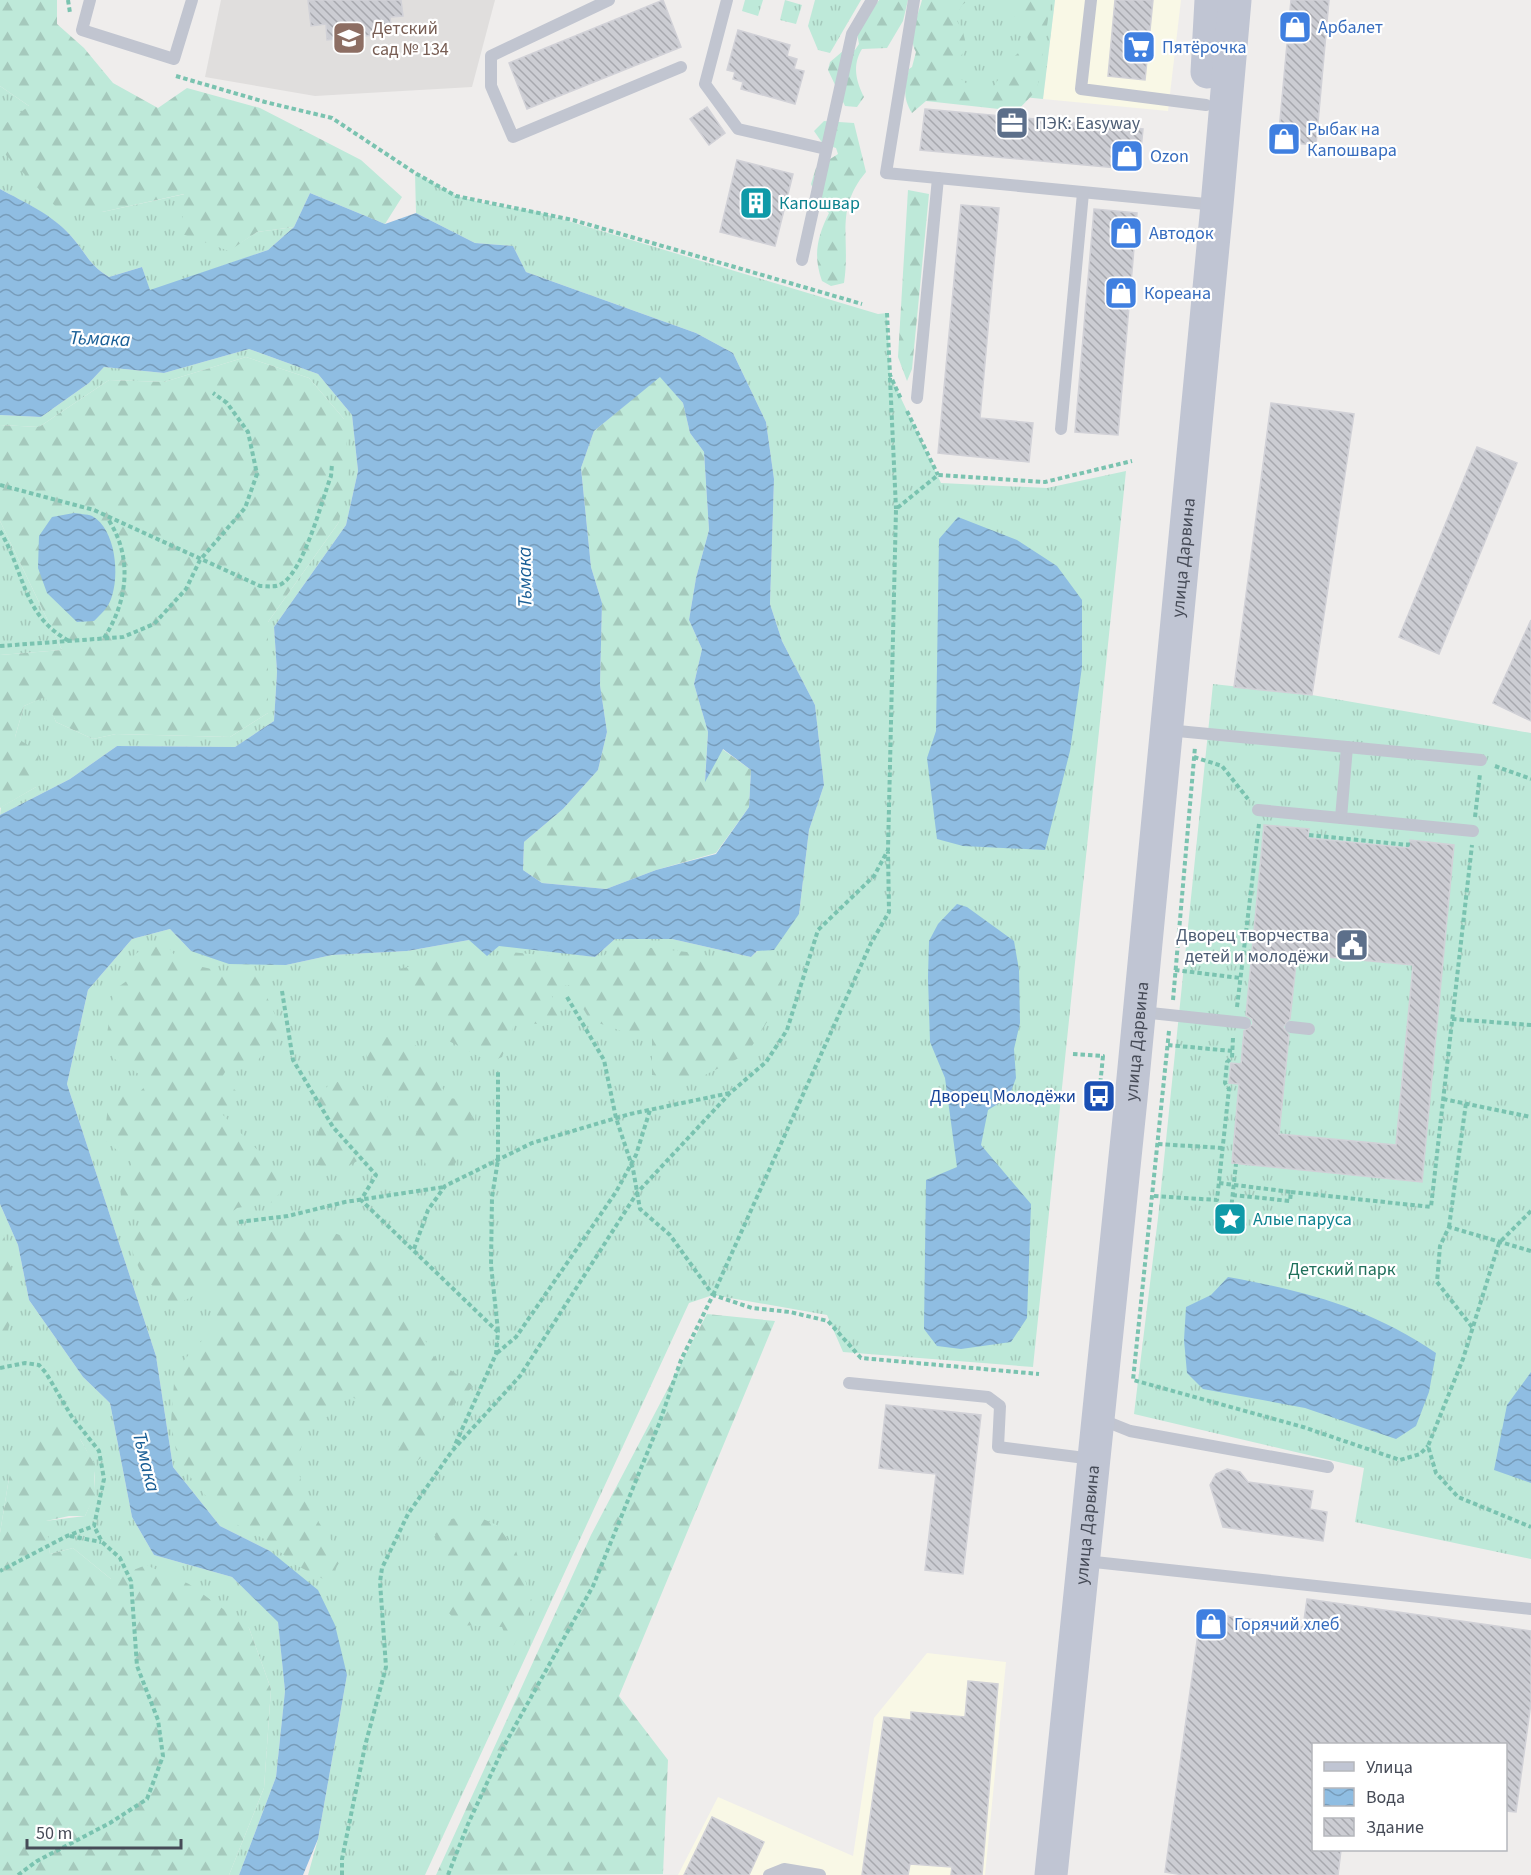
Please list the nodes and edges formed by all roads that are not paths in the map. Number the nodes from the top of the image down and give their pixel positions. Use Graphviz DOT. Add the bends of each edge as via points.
graph roads {
  1 [pos="90,0"];
  2 [pos="192,0"];
  3 [pos="609,0"];
  4 [pos="727,0"];
  5 [pos="872,0"];
  6 [pos="914,0"];
  7 [pos="1091,0"];
  8 [pos="1211,0"];
  9 [pos="1235,0"];
  10 [pos="681,67"];
  11 [pos="1206,105"];
  12 [pos="826,149"];
  13 [pos="938,178"];
  14 [pos="1083,193"];
  15 [pos="1218,205"];
  16 [pos="802,260"];
  17 [pos="917,398"];
  18 [pos="1061,429"];
  19 [pos="1182,731"];
  20 [pos="1347,747"];
  21 [pos="1481,760"];
  22 [pos="1258,810"];
  23 [pos="1341,818"];
  24 [pos="1473,831"];
  25 [pos="1155,1014"];
  26 [pos="1245,1023"];
  27 [pos="1291,1027"];
  28 [pos="1308,1029"];
  29 [pos="849,1383"];
  30 [pos="1099,1418"];
  31 [pos="1094,1459"];
  32 [pos="1328,1467"];
  33 [pos="1083,1561"];
  34 [pos="1531,1609"];
  35 [pos="769,1875"];
  36 [pos="820,1875"];
  37 [pos="1051,1875"];
  1 -- 2 [label="lane" via="82,30 174,59"];
  3 -- 10 [label="lane" via="491,56 491,86 513,136"];
  4 -- 12 [label="lane" via="705,84 738,129"];
  5 -- 12 [label="lane" via="852,34"];
  6 -- 13 [label="lane" via="886,173"];
  7 -- 11 [label="lane" via="1081,89"];
  8 -- 11 [label="main road, улица Дарвина"];
  9 -- 15 [label="main road, улица Дарвина"];
  11 -- 15 [label="main road, улица Дарвина"];
  12 -- 16 [label="lane"];
  13 -- 14 [label="lane"];
  13 -- 17 [label="lane"];
  14 -- 15 [label="lane"];
  14 -- 18 [label="lane"];
  15 -- 19 [label="main road, улица Дарвина"];
  19 -- 20 [label="lane"];
  19 -- 25 [label="main road, улица Дарвина"];
  20 -- 21 [label="lane"];
  20 -- 23 [label="lane"];
  22 -- 23 [label="lane"];
  23 -- 24 [label="lane"];
  25 -- 26 [label="lane"];
  25 -- 30 [label="main road, улица Дарвина"];
  27 -- 28 [label="lane"];
  29 -- 31 [label="lane" via="988,1397 1000,1407 998,1447"];
  30 -- 31 [label="main road, улица Дарвина"];
  30 -- 32 [label="lane" via="1130,1431"];
  31 -- 33 [label="main road, улица Дарвина"];
  33 -- 34 [label="lane"];
  33 -- 37 [label="main road, улица Дарвина"];
  35 -- 36 [label="lane" via="784,1869"];
}
